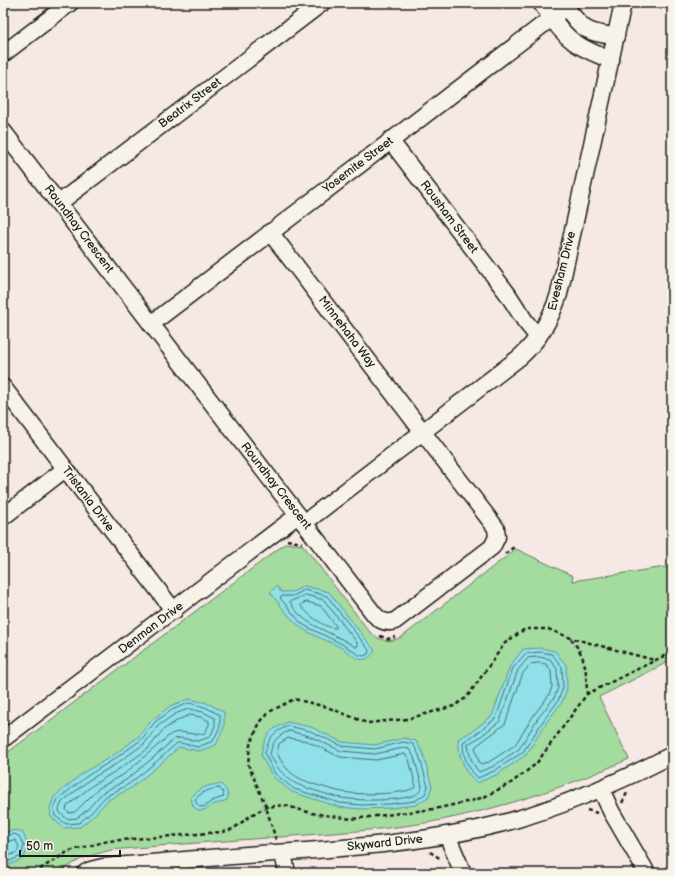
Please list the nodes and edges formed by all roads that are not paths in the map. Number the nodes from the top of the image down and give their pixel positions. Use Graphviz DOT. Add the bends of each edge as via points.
graph roads {
  1 [pos="70,3"];
  2 [pos="322,3"];
  3 [pos="541,3"];
  4 [pos="623,3"];
  5 [pos="564,5"];
  6 [pos="552,17"];
  7 [pos="616,36"];
  8 [pos="3,54"];
  9 [pos="611,60"];
  10 [pos="3,131"];
  11 [pos="390,140"];
  12 [pos="59,203"];
  13 [pos="270,232"];
  14 [pos="151,324"];
  15 [pos="542,332"];
  16 [pos="3,387"];
  17 [pos="423,432"];
  18 [pos="66,469"];
  19 [pos="3,517"];
  20 [pos="301,519"];
  21 [pos="174,611"];
  22 [pos="3,739"];
  23 [pos="672,755"];
  24 [pos="601,789"];
  25 [pos="447,835"];
  26 [pos="283,853"];
  27 [pos="85,873"];
  28 [pos="287,873"];
  29 [pos="463,873"];
  30 [pos="647,873"];
  1 -- 8 [label="street"];
  2 -- 12 [label="street, Beatrix Street"];
  3 -- 6 [label="street"];
  4 -- 7 [label="street, Evesham Drive"];
  5 -- 6 [label="street, Yosemite Street"];
  5 -- 7 [label="street" via="589,31"];
  6 -- 9 [label="street" via="574,42"];
  6 -- 11 [label="street, Yosemite Street"];
  7 -- 9 [label="street, Evesham Drive"];
  9 -- 15 [label="street, Evesham Drive" via="559,294"];
  10 -- 12 [label="street, Roundhay Crescent"];
  11 -- 13 [label="street, Yosemite Street"];
  11 -- 15 [label="street, Rousham Street" via="507,293 525,321"];
  12 -- 14 [label="street, Roundhay Crescent"];
  13 -- 14 [label="street, Yosemite Street"];
  13 -- 17 [label="street, Minnehaha Way"];
  14 -- 20 [label="street, Roundhay Crescent"];
  15 -- 17 [label="street, Evesham Drive" via="520,357"];
  16 -- 18 [label="street, Tristania Drive"];
  17 -- 20 [label="street, Evesham Drive"];
  17 -- 20 [label="street, Roundhay Crescent" via="496,528 497,537 495,543 480,557 399,618 390,622 378,619"];
  18 -- 19 [label="street"];
  18 -- 21 [label="street, Tristania Drive"];
  20 -- 21 [label="street, Denman Drive"];
  21 -- 22 [label="street, Denman Drive"];
  23 -- 24 [label="street, Skyward Drive"];
  24 -- 25 [label="street, Skyward Drive" via="508,821"];
  24 -- 30 [label="street"];
  25 -- 26 [label="street, Skyward Drive" via="395,844"];
  25 -- 29 [label="street"];
  26 -- 27 [label="street, Skyward Drive" via="103,867"];
  26 -- 28 [label="street"];
}
